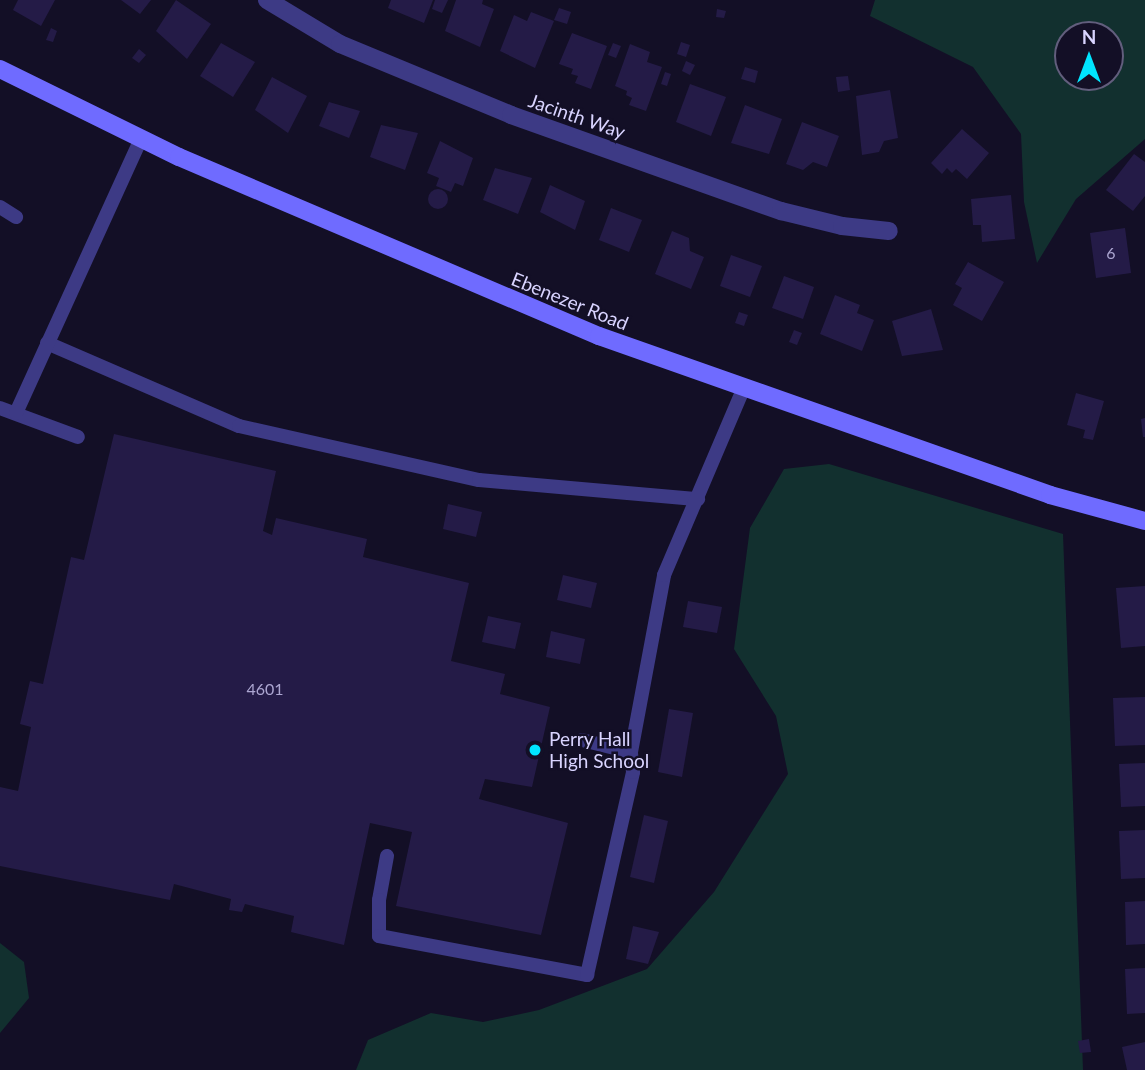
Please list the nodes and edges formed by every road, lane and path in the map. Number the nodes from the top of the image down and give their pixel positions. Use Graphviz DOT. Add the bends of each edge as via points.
graph roads {
  1 [pos="267,0"];
  2 [pos="0,69"];
  3 [pos="141,139"];
  4 [pos="0,207"];
  5 [pos="16,217"];
  6 [pos="889,232"];
  7 [pos="47,342"];
  8 [pos="743,390"];
  9 [pos="0,408"];
  10 [pos="16,413"];
  11 [pos="78,437"];
  12 [pos="698,499"];
  13 [pos="1145,521"];
  14 [pos="582,740"];
  15 [pos="631,752"];
  16 [pos="387,856"];
  1 -- 6 [label="street, Jacinth Way" via="340,44 511,115 781,211"];
  2 -- 3 [label="street, Ebenezer Road"];
  3 -- 7 [label="lane"];
  3 -- 8 [label="street, Ebenezer Road" via="441,272"];
  4 -- 5 [label="lane"];
  7 -- 10 [label="lane"];
  7 -- 12 [label="lane" via="239,426 479,480"];
  8 -- 12 [label="lane"];
  8 -- 13 [label="street, Ebenezer Road" via="1050,495"];
  9 -- 10 [label="lane"];
  10 -- 11 [label="lane"];
  12 -- 15 [label="lane" via="664,575"];
  14 -- 15 [label="lane"];
  15 -- 16 [label="lane" via="633,772 587,975 379,936"];
}
